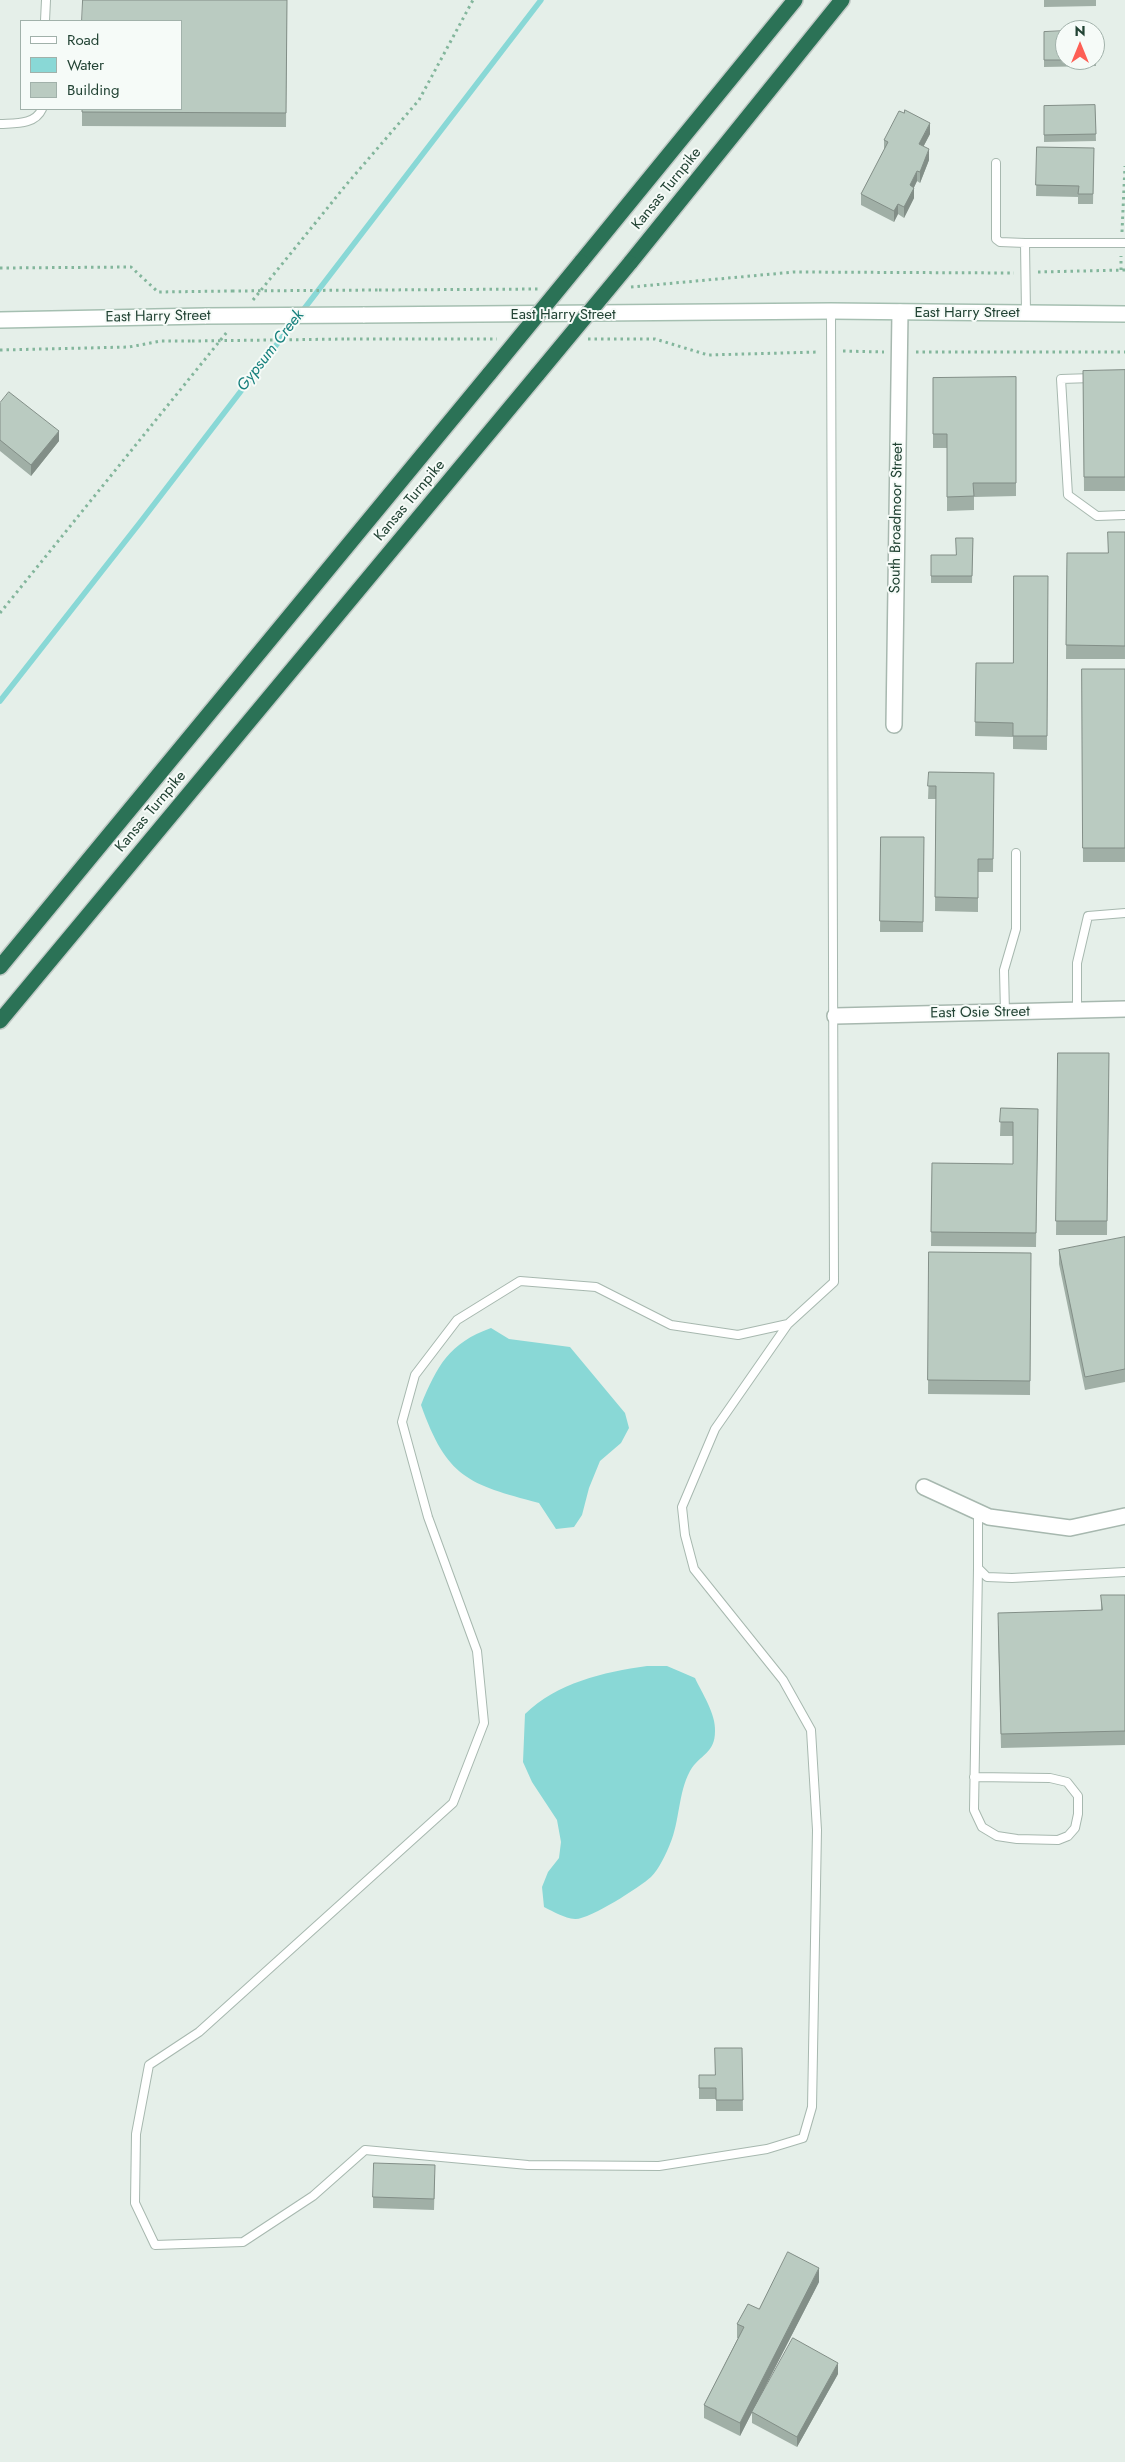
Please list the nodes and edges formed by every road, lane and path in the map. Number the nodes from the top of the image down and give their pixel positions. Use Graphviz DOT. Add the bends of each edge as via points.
graph roads {
  1 [pos="46,0"];
  2 [pos="795,0"];
  3 [pos="842,0"];
  4 [pos="45,20"];
  5 [pos="42,110"];
  6 [pos="0,124"];
  7 [pos="996,163"];
  8 [pos="1125,166"];
  9 [pos="1025,243"];
  10 [pos="1123,243"];
  11 [pos="0,268"];
  12 [pos="1123,270"];
  13 [pos="1026,272"];
  14 [pos="624,287"];
  15 [pos="547,289"];
  16 [pos="831,311"];
  17 [pos="900,312"];
  18 [pos="1026,313"];
  19 [pos="1125,314"];
  20 [pos="0,320"];
  21 [pos="506,339"];
  22 [pos="585,339"];
  23 [pos="0,350"];
  24 [pos="831,352"];
  25 [pos="899,352"];
  26 [pos="1125,352"];
  27 [pos="1098,378"];
  28 [pos="1125,515"];
  29 [pos="894,724"];
  30 [pos="1016,853"];
  31 [pos="1125,913"];
  32 [pos="0,967"];
  33 [pos="1125,1009"];
  34 [pos="1077,1011"];
  35 [pos="1004,1013"];
  36 [pos="835,1016"];
  37 [pos="0,1021"];
  38 [pos="788,1324"];
  39 [pos="924,1487"];
  40 [pos="978,1512"];
  41 [pos="1125,1516"];
  42 [pos="978,1568"];
  43 [pos="1125,1572"];
  44 [pos="974,1777"];
  1 -- 4 [label="lane"];
  2 -- 32 [label="highway, Kansas Turnpike, bridge"];
  3 -- 37 [label="highway, Kansas Turnpike, bridge" via="630,263"];
  5 -- 6 [label="lane" via="28,122"];
  7 -- 9 [label="lane" via="996,239"];
  8 -- 10 [label="path"];
  9 -- 10 [label="lane"];
  9 -- 13 [label="lane"];
  10 -- 12 [label="path"];
  11 -- 15 [label="path, bridge" via="131,267 158,292"];
  12 -- 13 [label="path"];
  13 -- 14 [label="path" via="794,272"];
  13 -- 18 [label="lane"];
  16 -- 17 [label="main road, East Harry Street"];
  16 -- 20 [label="main road, East Harry Street, bridge"];
  16 -- 24 [label="lane"];
  17 -- 18 [label="main road, East Harry Street"];
  17 -- 25 [label="main road, South Broadmoor Street"];
  18 -- 19 [label="main road, East Harry Street"];
  21 -- 23 [label="path, bridge" via="161,341 129,347"];
  22 -- 24 [label="path" via="655,339 708,356"];
  24 -- 25 [label="path"];
  24 -- 36 [label="lane"];
  25 -- 26 [label="path"];
  25 -- 29 [label="main road, South Broadmoor Street"];
  27 -- 28 [label="lane" via="1061,379 1068,495 1097,516"];
  30 -- 35 [label="lane" via="1016,929 1004,970"];
  31 -- 34 [label="lane" via="1088,916 1077,963"];
  33 -- 34 [label="main road, East Osie Street"];
  34 -- 35 [label="main road, East Osie Street"];
  35 -- 36 [label="main road, East Osie Street"];
  36 -- 38 [label="lane" via="834,1282"];
  38 -- 38 [label="lane" via="715,1429 682,1507 694,1570 782,1680 811,1730 817,1840 812,2108 804,2138 767,2150 659,2166 528,2165 365,2150 313,2196 244,2242 156,2245 134,2203 136,2134 149,2065 199,2032 453,1803 484,1723 477,1651 428,1517 402,1422 415,1375 457,1320 520,1281 596,1287 671,1325 738,1335"];
  39 -- 40 [label="main road"];
  40 -- 41 [label="main road" via="989,1517 1070,1528"];
  40 -- 42 [label="lane"];
  42 -- 43 [label="lane" via="987,1577 1012,1578"];
  42 -- 44 [label="lane"];
  44 -- 44 [label="lane" via="974,1810 982,1827 997,1836 1058,1840 1068,1836 1074,1828 1078,1796 1067,1782 1050,1778"];
}
